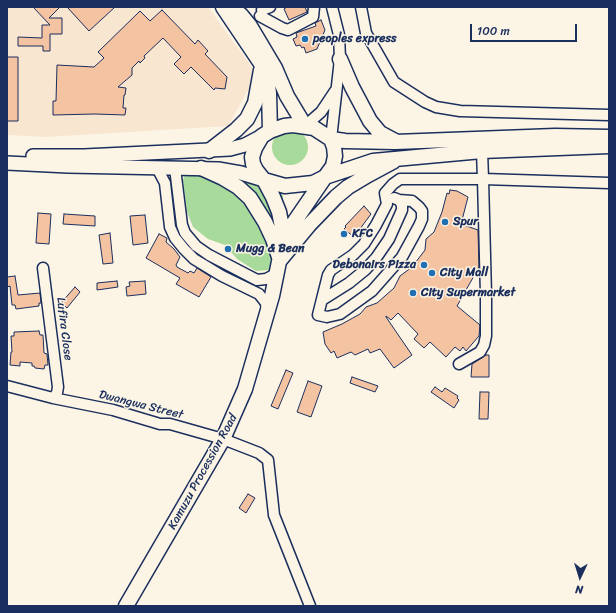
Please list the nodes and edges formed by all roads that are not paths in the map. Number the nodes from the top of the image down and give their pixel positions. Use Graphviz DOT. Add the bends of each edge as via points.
graph roads {
  1 [pos="223,7"];
  2 [pos="230,7"];
  3 [pos="314,7"];
  4 [pos="332,7"];
  5 [pos="361,7"];
  6 [pos="261,13"];
  7 [pos="340,59"];
  8 [pos="262,65"];
  9 [pos="337,88"];
  10 [pos="609,115"];
  11 [pos="305,126"];
  12 [pos="266,133"];
  13 [pos="609,136"];
  14 [pos="331,139"];
  15 [pos="395,142"];
  16 [pos="609,146"];
  17 [pos="209,151"];
  18 [pos="482,151"];
  19 [pos="7,156"];
  20 [pos="400,158"];
  21 [pos="7,162"];
  22 [pos="157,168"];
  23 [pos="175,168"];
  24 [pos="201,168"];
  25 [pos="325,177"];
  26 [pos="482,179"];
  27 [pos="264,180"];
  28 [pos="609,183"];
  29 [pos="385,193"];
  30 [pos="399,200"];
  31 [pos="284,237"];
  32 [pos="279,266"];
  33 [pos="43,268"];
  34 [pos="322,300"];
  35 [pos="267,313"];
  36 [pos="459,364"];
  37 [pos="7,386"];
  38 [pos="55,395"];
  39 [pos="223,439"];
  40 [pos="126,606"];
  41 [pos="310,606"];
  1 -- 8 [label="highway"];
  2 -- 6 [label="highway" via="241,15"];
  3 -- 6 [label="street" via="313,17 288,30"];
  4 -- 7 [label="street" via="339,35"];
  5 -- 10 [label="street" via="366,32 394,82 436,107 460,111"];
  6 -- 11 [label="highway" via="275,68 287,96"];
  7 -- 9 [label="street"];
  7 -- 15 [label="highway" via="370,121 380,133"];
  8 -- 12 [label="highway" via="269,93"];
  8 -- 17 [label="highway" via="255,103 247,119"];
  9 -- 11 [label="street" via="326,106"];
  9 -- 14 [label="street"];
  11 -- 12 [label="highway" via="284,126"];
  11 -- 14 [label="highway"];
  12 -- 17 [label="main road" via="245,145"];
  12 -- 27 [label="highway" via="252,157 256,170"];
  13 -- 15 [label="highway"];
  14 -- 15 [label="highway"];
  14 -- 25 [label="highway" via="335,156 333,166"];
  16 -- 18 [label="highway"];
  17 -- 19 [label="main road"];
  18 -- 20 [label="highway"];
  18 -- 26 [label="street"];
  20 -- 25 [label="highway" via="373,160"];
  20 -- 32 [label="highway" via="348,187 336,197 309,225"];
  21 -- 22 [label="main road"];
  22 -- 23 [label="main road"];
  22 -- 35 [label="street" via="164,183 170,227 175,238 194,259 259,294 266,303"];
  23 -- 24 [label="main road"];
  23 -- 32 [label="street" via="182,225 196,246 257,280 266,280"];
  24 -- 27 [label="main road" via="231,170"];
  24 -- 32 [label="highway" via="238,187 250,198 273,239"];
  25 -- 27 [label="highway" via="313,183 285,186"];
  25 -- 31 [label="highway"];
  26 -- 28 [label="street"];
  26 -- 29 [label="street" via="407,178 397,181"];
  26 -- 36 [label="street" via="486,336 480,352"];
  27 -- 31 [label="highway" via="279,212"];
  29 -- 30 [label="street"];
  29 -- 34 [label="street" via="387,204 376,225 353,256 331,270"];
  30 -- 34 [label="street" via="402,210 389,239 376,258 349,283"];
  30 -- 34 [label="street" via="412,201 422,211 419,226 402,257 372,291 340,314 327,317 318,315"];
  31 -- 32 [label="highway, Kamuzu Procession Road"];
  32 -- 35 [label="highway, Kamuzu Procession Road"];
  33 -- 38 [label="street, Lufira Close" via="58,387"];
  35 -- 39 [label="highway, Kamuzu Procession Road" via="245,389"];
  37 -- 38 [label="street, Dwangwa Street"];
  38 -- 39 [label="street, Dwangwa Street"];
  39 -- 40 [label="highway, Kamuzu Procession Road"];
  39 -- 41 [label="street, Dwangwa Street" via="259,453 268,460 274,515"];
}
